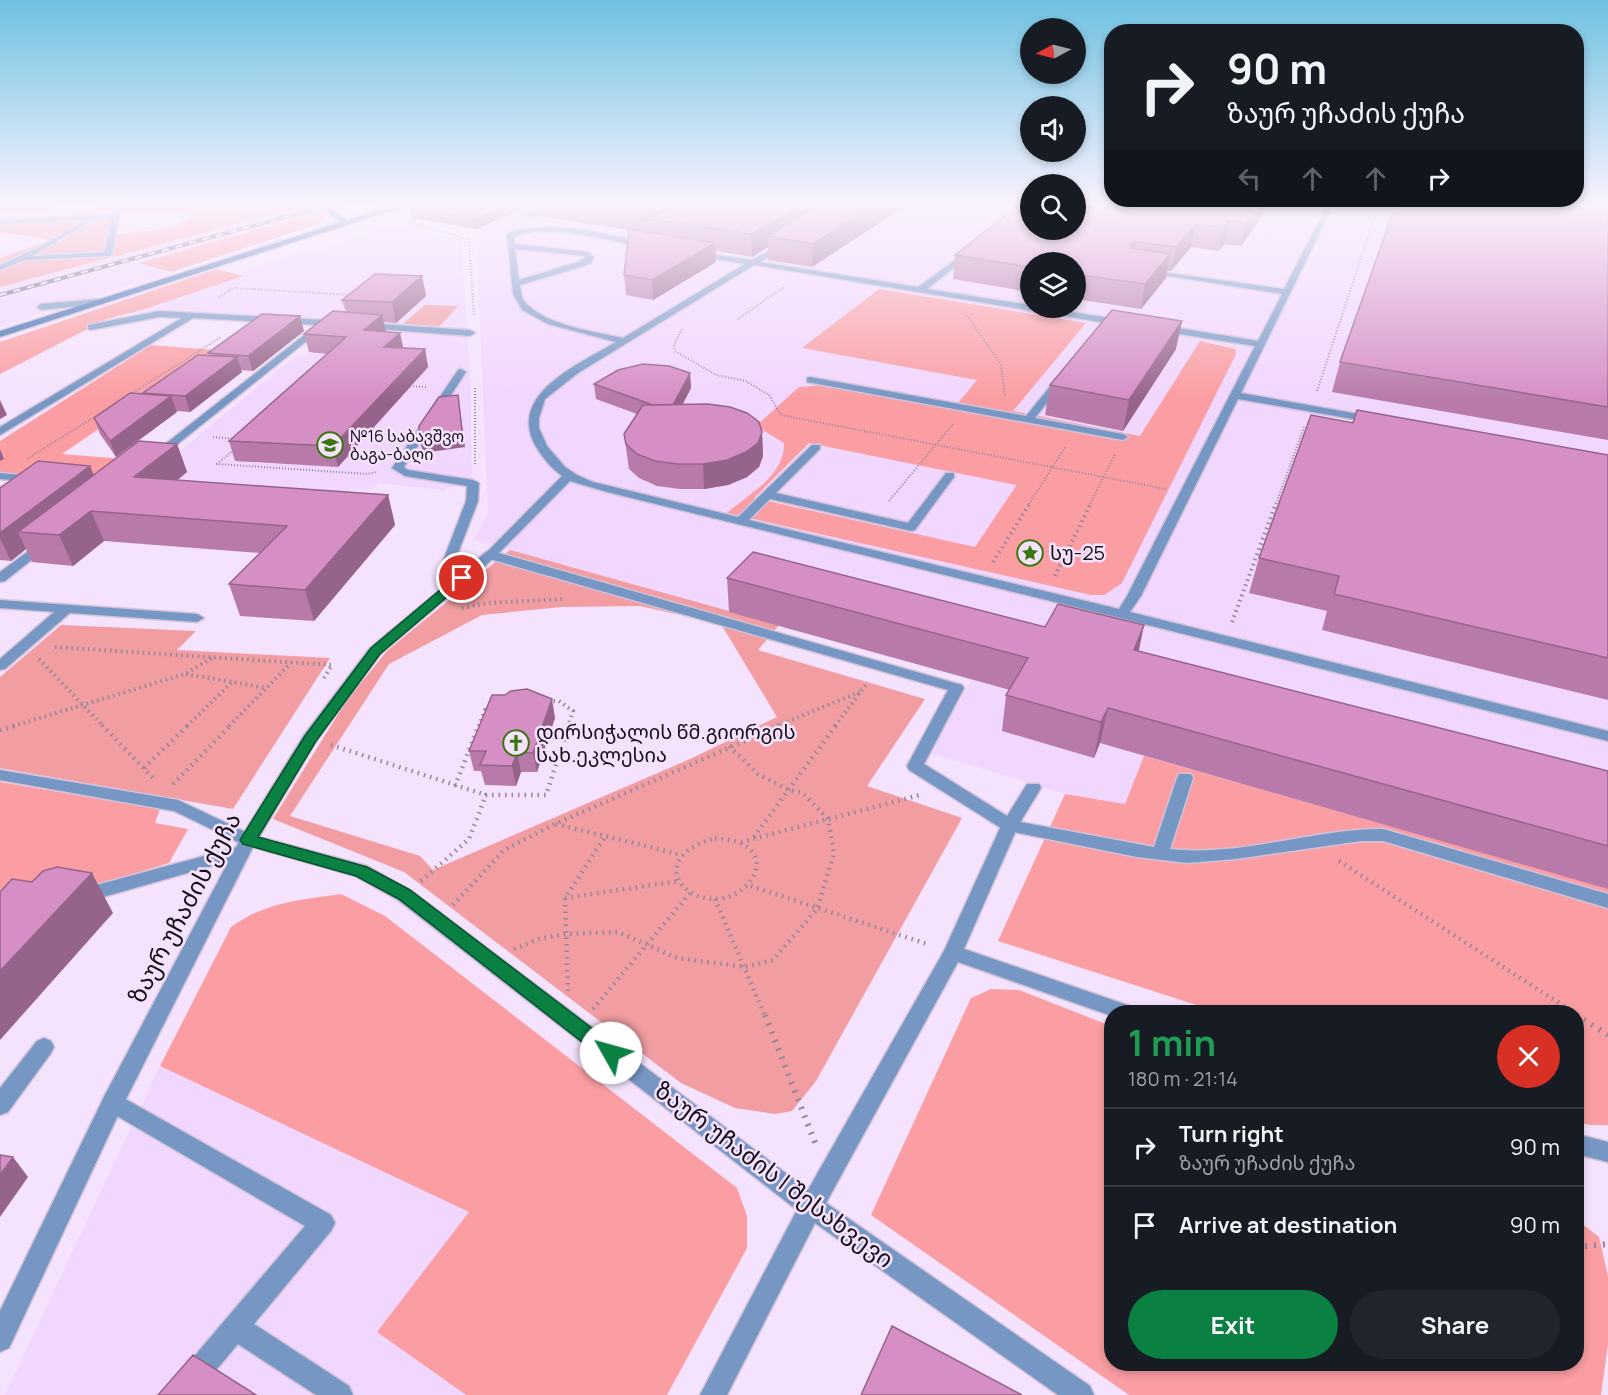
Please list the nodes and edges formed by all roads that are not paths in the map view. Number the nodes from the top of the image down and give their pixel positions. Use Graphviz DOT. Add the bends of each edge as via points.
graph roads {
  1 [pos="202,269"];
  2 [pos="515,269"];
  3 [pos="564,269"];
  4 [pos="742,269"];
  5 [pos="793,269"];
  6 [pos="946,269"];
  7 [pos="1298,269"];
  8 [pos="1132,270"];
  9 [pos="517,283"];
  10 [pos="920,290"];
  11 [pos="1286,292"];
  12 [pos="99,302"];
  13 [pos="41,307"];
  14 [pos="191,316"];
  15 [pos="1111,321"];
  16 [pos="1133,324"];
  17 [pos="358,325"];
  18 [pos="1145,326"];
  19 [pos="91,327"];
  20 [pos="1103,330"];
  21 [pos="470,333"];
  22 [pos="0,334"];
  23 [pos="625,341"];
  24 [pos="1259,345"];
  25 [pos="461,372"];
  26 [pos="1065,375"];
  27 [pos="810,380"];
  28 [pos="1233,395"];
  29 [pos="1028,420"];
  30 [pos="1391,423"];
  31 [pos="0,432"];
  32 [pos="1123,437"];
  33 [pos="816,447"];
  34 [pos="149,461"];
  35 [pos="950,475"];
  36 [pos="0,476"];
  37 [pos="569,476"];
  38 [pos="46,481"];
  39 [pos="767,495"];
  40 [pos="740,522"];
  41 [pos="54,536"];
  42 [pos="490,555"];
  43 [pos="0,578"];
  44 [pos="462,578"];
  45 [pos="0,604"];
  46 [pos="66,609"];
  47 [pos="1122,614"];
  48 [pos="197,618"];
  49 [pos="0,666"];
  50 [pos="1608,736"];
  51 [pos="0,775"];
  52 [pos="1185,778"];
  53 [pos="1033,788"];
  54 [pos="1010,826"];
  55 [pos="245,846"];
  56 [pos="1160,854"];
  57 [pos="67,900"];
  58 [pos="1608,901"];
  59 [pos="953,953"];
  60 [pos="1104,1005"];
  61 [pos="44,1047"];
  62 [pos="113,1102"];
  63 [pos="0,1105"];
  64 [pos="1584,1146"];
  65 [pos="1608,1152"];
  66 [pos="811,1207"];
  67 [pos="235,1327"];
  68 [pos="0,1339"];
  69 [pos="178,1395"];
  70 [pos="340,1395"];
  71 [pos="713,1395"];
  72 [pos="1081,1395"];
  1 -- 12 [label="main road"];
  2 -- 9 [label="street"];
  3 -- 9 [label="street"];
  4 -- 23 [label="street"];
  5 -- 10 [label="street"];
  6 -- 10 [label="street"];
  7 -- 11 [label="street"];
  8 -- 11 [label="street"];
  9 -- 23 [label="street" via="520,302 530,312 566,327"];
  10 -- 15 [label="street"];
  11 -- 24 [label="street"];
  12 -- 13 [label="street"];
  12 -- 22 [label="main road"];
  14 -- 19 [label="street" via="159,314"];
  14 -- 31 [label="street"];
  14 -- 34 [label="street" via="330,323"];
  15 -- 16 [label="street"];
  15 -- 20 [label="street"];
  17 -- 21 [label="street"];
  18 -- 24 [label="street"];
  23 -- 37 [label="street" via="546,392 535,410 536,435 548,459"];
  24 -- 28 [label="street"];
  25 -- 44 [label="street" via="398,468 405,473 473,483 471,501 448,561 450,569"];
  26 -- 29 [label="street"];
  27 -- 29 [label="street"];
  28 -- 30 [label="street"];
  28 -- 47 [label="street"];
  29 -- 32 [label="street"];
  33 -- 39 [label="street"];
  35 -- 39 [label="street" via="911,527"];
  36 -- 38 [label="street"];
  37 -- 40 [label="street"];
  37 -- 42 [label="street, ზაურ უჩაძის ქუჩა"];
  39 -- 40 [label="street"];
  40 -- 47 [label="street"];
  41 -- 43 [label="street"];
  42 -- 44 [label="street, ზაურ უჩაძის ქუჩა"];
  42 -- 54 [label="street" via="957,688 915,766"];
  44 -- 55 [label="street, ზაურ უჩაძის ქუჩა" via="375,651 310,739"];
  45 -- 46 [label="street"];
  46 -- 48 [label="street"];
  46 -- 49 [label="street"];
  47 -- 50 [label="street"];
  51 -- 55 [label="street, ზაურ უჩაძის I შესახვევი" via="168,798"];
  52 -- 56 [label="street"];
  53 -- 54 [label="street"];
  54 -- 56 [label="street"];
  54 -- 59 [label="street"];
  55 -- 57 [label="street"];
  55 -- 62 [label="street, ზაურ უჩაძის ქუჩა"];
  55 -- 66 [label="street, ზაურ უჩაძის I შესახვევი" via="361,871 404,895"];
  56 -- 58 [label="street" via="1226,854 1383,835"];
  59 -- 60 [label="street"];
  59 -- 66 [label="street"];
  61 -- 63 [label="street"];
  62 -- 67 [label="street" via="323,1223"];
  62 -- 68 [label="street, ზაურ უჩაძის ქუჩა"];
  64 -- 65 [label="street"];
  66 -- 71 [label="street"];
  66 -- 72 [label="street, ზაურ უჩაძის I შესახვევი"];
  67 -- 69 [label="street"];
  67 -- 70 [label="street"];
}
